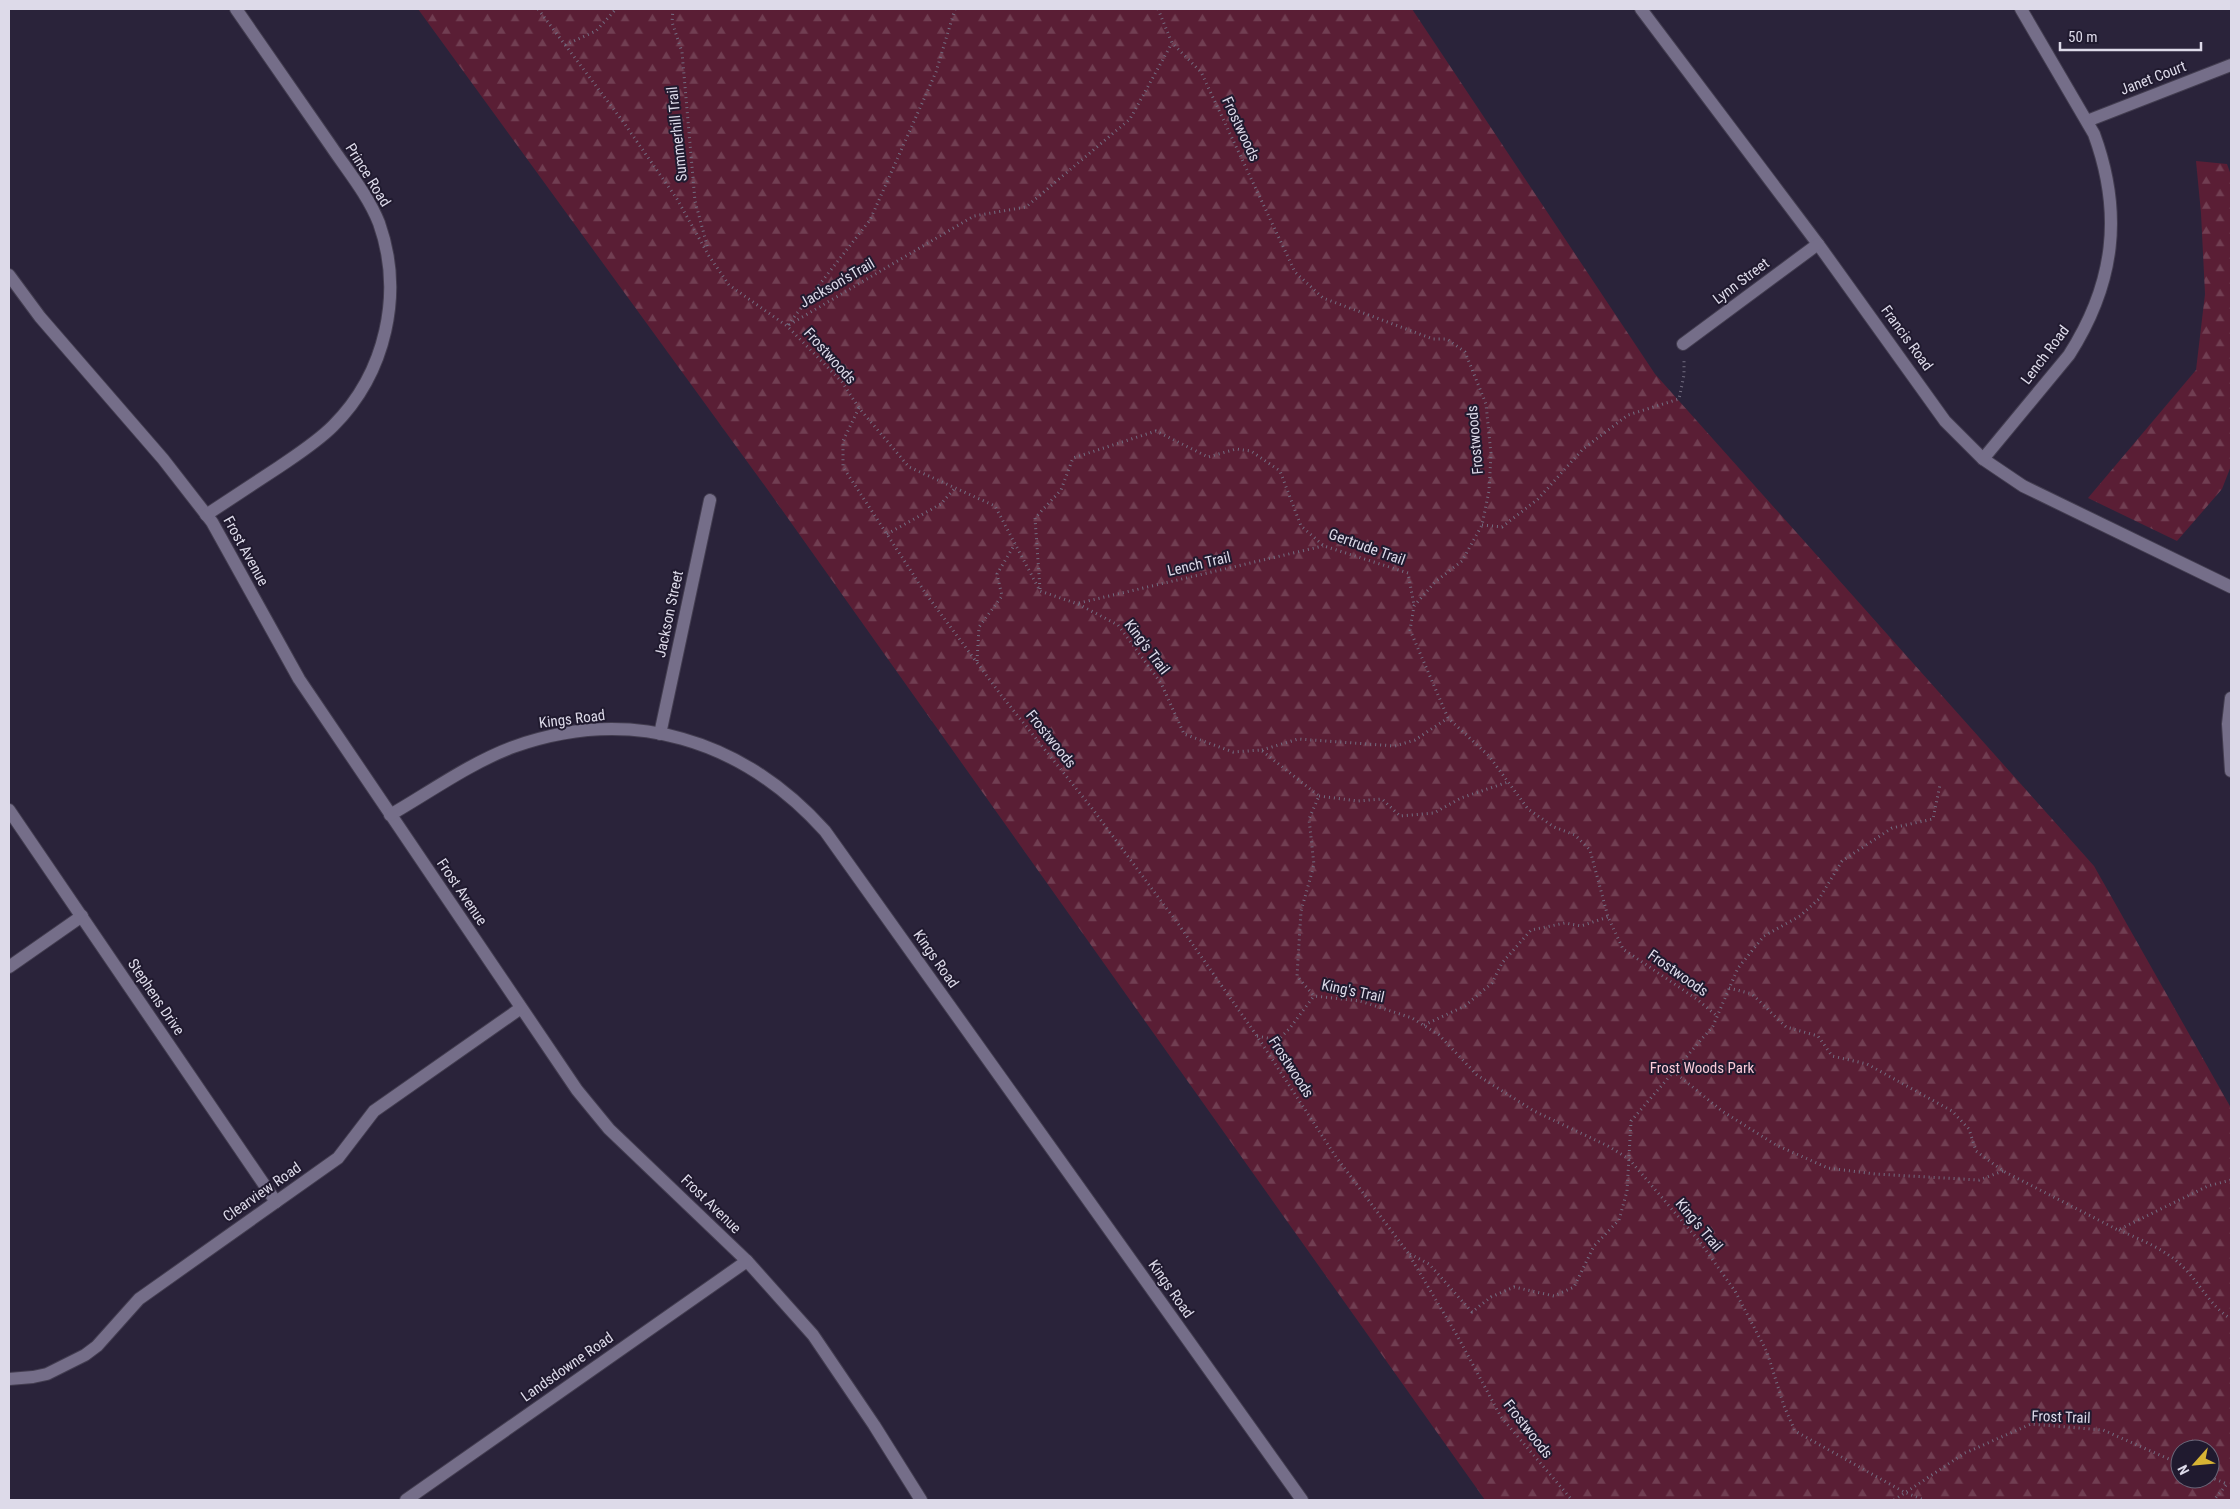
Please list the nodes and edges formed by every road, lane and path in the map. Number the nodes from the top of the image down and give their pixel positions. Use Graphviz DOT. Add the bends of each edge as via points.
graph roads {
  1 [pos="236,9"];
  2 [pos="538,9"];
  3 [pos="616,9"];
  4 [pos="673,9"];
  5 [pos="955,9"];
  6 [pos="1158,9"];
  7 [pos="1641,9"];
  8 [pos="2021,9"];
  9 [pos="1172,44"];
  10 [pos="565,45"];
  11 [pos="2231,65"];
  12 [pos="2087,120"];
  13 [pos="1818,244"];
  14 [pos="710,256"];
  15 [pos="9,275"];
  16 [pos="787,326"];
  17 [pos="1684,344"];
  18 [pos="859,408"];
  19 [pos="1982,459"];
  20 [pos="955,488"];
  21 [pos="710,500"];
  22 [pos="206,515"];
  23 [pos="1482,525"];
  24 [pos="887,534"];
  25 [pos="1016,544"];
  26 [pos="1324,546"];
  27 [pos="2231,586"];
  28 [pos="1040,591"];
  29 [pos="1078,604"];
  30 [pos="1414,606"];
  31 [pos="977,662"];
  32 [pos="2231,698"];
  33 [pos="1448,718"];
  34 [pos="660,734"];
  35 [pos="1261,750"];
  36 [pos="2231,771"];
  37 [pos="1508,782"];
  38 [pos="1940,785"];
  39 [pos="1319,796"];
  40 [pos="9,810"];
  41 [pos="390,815"];
  42 [pos="82,916"];
  43 [pos="1608,917"];
  44 [pos="9,967"];
  45 [pos="1729,988"];
  46 [pos="1314,996"];
  47 [pos="521,1008"];
  48 [pos="1717,1016"];
  49 [pos="1423,1025"];
  50 [pos="1257,1036"];
  51 [pos="1673,1072"];
  52 [pos="1629,1159"];
  53 [pos="2003,1171"];
  54 [pos="2231,1180"];
  55 [pos="276,1202"];
  56 [pos="2118,1230"];
  57 [pos="1408,1253"];
  58 [pos="747,1261"];
  59 [pos="2231,1319"];
  60 [pos="9,1379"];
  61 [pos="2170,1460"];
  62 [pos="2231,1480"];
  63 [pos="2220,1481"];
  64 [pos="2227,1484"];
  65 [pos="1904,1492"];
  66 [pos="406,1500"];
  67 [pos="921,1500"];
  68 [pos="1302,1500"];
  69 [pos="1572,1500"];
  70 [pos="1894,1500"];
  71 [pos="1924,1500"];
  72 [pos="2214,1500"];
  1 -- 22 [label="street, Prince Road" via="370,204 384,242 390,302 377,360 346,412 317,440"];
  2 -- 10 [label="path, Frostwoods"];
  3 -- 10 [label="path" via="596,31"];
  4 -- 14 [label="path, Summerhill Trail" via="672,22 682,52 695,201"];
  5 -- 16 [label="path, Jackson'sTrail" via="936,72 870,220"];
  6 -- 9 [label="path, Frostwoods"];
  7 -- 13 [label="street, Francis Road"];
  8 -- 12 [label="street, Lench Road"];
  9 -- 16 [label="path, Jackson'sTrail" via="1130,119 1026,207 974,216"];
  9 -- 23 [label="path, Frostwoods" via="1201,72 1295,272 1323,298 1433,339 1447,339 1465,352 1486,404 1491,454 1490,491"];
  10 -- 14 [label="path, Frostwoods" via="677,199"];
  11 -- 12 [label="street, Janet Court"];
  12 -- 19 [label="street, Lench Road" via="2102,156 2111,202 2110,249 2100,295 2069,355"];
  13 -- 17 [label="street, Lynn Street"];
  13 -- 19 [label="street, Francis Road" via="1945,422"];
  14 -- 16 [label="path, Frostwoods" via="728,285"];
  15 -- 22 [label="street, Frost Avenue"];
  16 -- 18 [label="path, Frostwoods" via="842,382"];
  17 -- 23 [label="path" via="1684,375 1679,399 1628,415 1583,449 1538,499 1502,527"];
  18 -- 20 [label="path" via="909,467"];
  18 -- 24 [label="path, Frostwoods" via="843,441 843,467"];
  19 -- 27 [label="street, Francis Road" via="2023,486"];
  20 -- 24 [label="path" via="941,504"];
  20 -- 25 [label="path" via="995,506"];
  21 -- 34 [label="street, Jackson Street"];
  22 -- 41 [label="street, Frost Avenue" via="299,679"];
  23 -- 30 [label="path, Frostwoods" via="1462,562 1435,582"];
  24 -- 31 [label="path, Frostwoods" via="926,594"];
  25 -- 28 [label="path"];
  25 -- 31 [label="path" via="997,574 1002,596 979,627"];
  26 -- 28 [label="path, Gertrude Trail" via="1301,526 1280,471 1252,451 1236,449 1208,457 1156,431 1073,458 1061,490 1035,518"];
  26 -- 29 [label="path, Lench Trail"];
  26 -- 30 [label="path, Gertrude Trail" via="1408,573"];
  28 -- 29 [label="path, King's Trail"];
  29 -- 35 [label="path, King's Trail" via="1118,625 1161,683 1184,734 1233,752"];
  30 -- 33 [label="path, Frostwoods" via="1410,630"];
  31 -- 50 [label="path, Frostwoods" via="1091,807"];
  32 -- 36 [label="street" via="2228,724"];
  33 -- 35 [label="path, King's Trail" via="1415,740 1396,746 1298,739"];
  33 -- 37 [label="path, Frostwoods" via="1489,756"];
  34 -- 41 [label="street, Kings Road" via="595,730 539,739 476,764"];
  34 -- 68 [label="street, Kings Road" via="709,747 761,773 798,803 825,831"];
  35 -- 39 [label="path"];
  37 -- 39 [label="path" via="1461,798 1434,813 1400,816 1382,799 1358,801"];
  37 -- 43 [label="path, Frostwoods" via="1528,809 1554,827 1575,835 1590,850"];
  38 -- 45 [label="path" via="1933,819 1892,828 1842,861 1819,899 1800,916 1764,936 1738,968"];
  39 -- 46 [label="path, King's Trail" via="1309,819 1314,865 1301,911 1297,976"];
  40 -- 42 [label="street, Stephens Drive"];
  41 -- 47 [label="street, Frost Avenue"];
  42 -- 44 [label="street"];
  42 -- 55 [label="street, Stephens Drive"];
  43 -- 48 [label="path, Frostwoods" via="1624,949"];
  43 -- 49 [label="path" via="1581,926 1565,923 1531,930 1502,963 1492,983 1465,1006"];
  45 -- 48 [label="path"];
  45 -- 53 [label="path" via="1752,994 1786,1028 1818,1036 1832,1056 1867,1064 1952,1110 1969,1129 1976,1151"];
  46 -- 49 [label="path, King's Trail" via="1360,1001 1412,1018"];
  46 -- 50 [label="path" via="1278,1040"];
  47 -- 55 [label="street, Clearview Road" via="374,1111 338,1158"];
  47 -- 58 [label="street, Frost Avenue" via="576,1090 609,1130"];
  48 -- 51 [label="path" via="1713,1026"];
  49 -- 52 [label="path, King's Trail" via="1439,1034 1477,1075 1534,1111"];
  50 -- 57 [label="path, Frostwoods" via="1336,1157"];
  51 -- 52 [label="path" via="1631,1121"];
  51 -- 53 [label="path" via="1722,1111 1776,1145 1828,1168 1979,1180"];
  52 -- 57 [label="path" via="1627,1191 1619,1220 1594,1246 1574,1287 1554,1296 1514,1287 1490,1296 1472,1312 1429,1264"];
  52 -- 65 [label="path, King's Trail" via="1700,1242 1735,1291 1767,1352 1795,1431"];
  53 -- 56 [label="path"];
  54 -- 56 [label="path" via="2208,1186"];
  55 -- 60 [label="street, Clearview Road" via="139,1299 102,1341 85,1355 47,1374"];
  56 -- 59 [label="path" via="2166,1252 2183,1266 2219,1312"];
  57 -- 69 [label="path, Frostwoods" via="1458,1336 1501,1417"];
  58 -- 66 [label="street, Landsdowne Road"];
  58 -- 67 [label="street, Frost Avenue" via="814,1335"];
  61 -- 65 [label="path, Frost Trail" via="2103,1430 2031,1424 1965,1453"];
  62 -- 64 [label="path"];
  63 -- 64 [label="path"];
  64 -- 72 [label="path"];
  65 -- 70 [label="path, Frost Trail"];
  65 -- 71 [label="path, King's Trail"];
}
